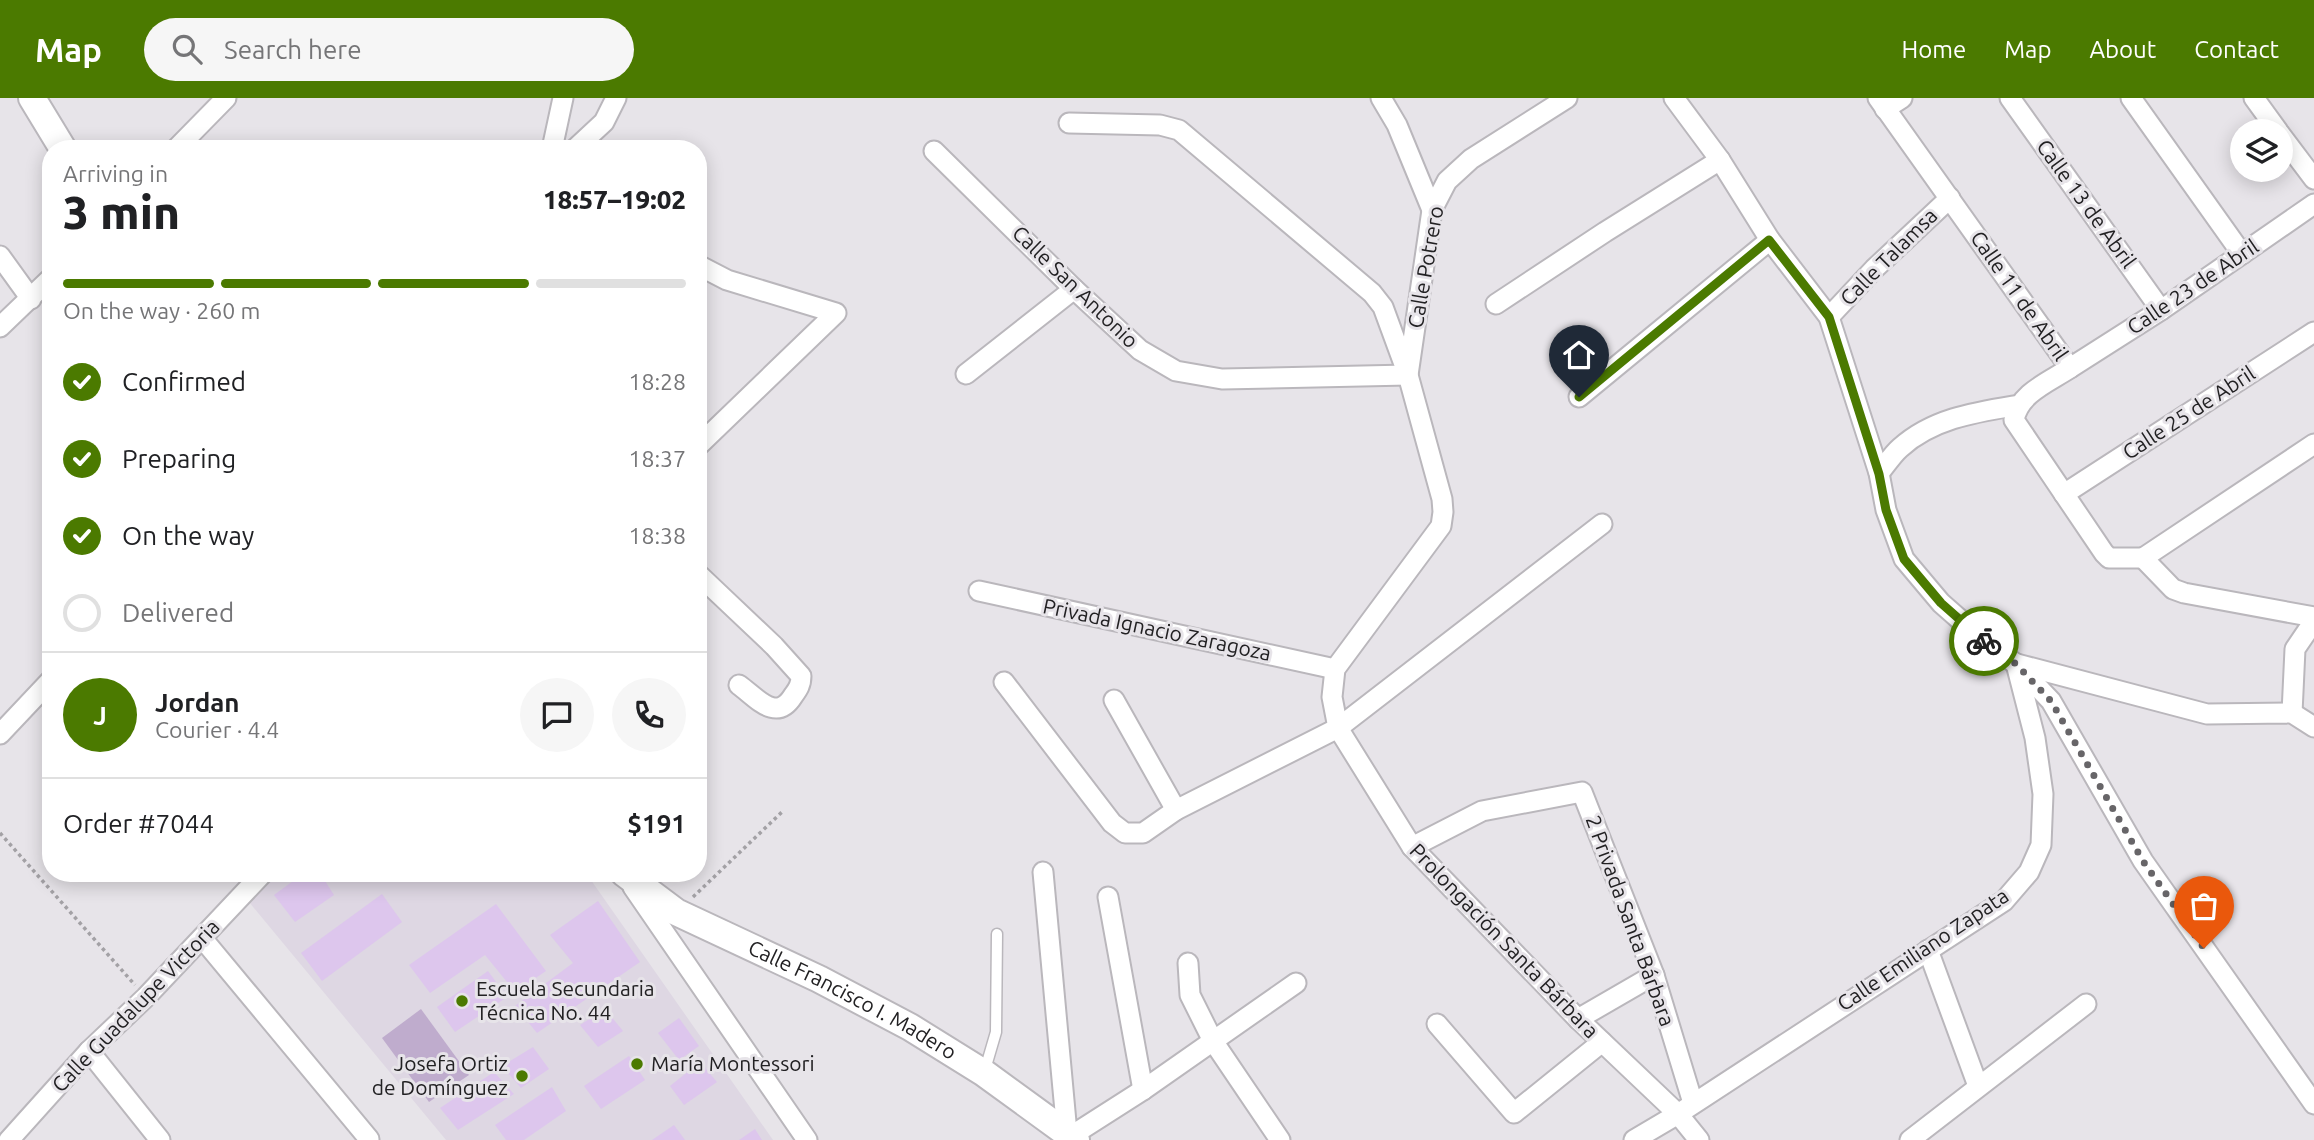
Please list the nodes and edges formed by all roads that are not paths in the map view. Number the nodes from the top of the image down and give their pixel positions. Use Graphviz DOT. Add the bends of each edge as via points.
graph roads {
  1 [pos="32,98"];
  2 [pos="226,98"];
  3 [pos="563,98"];
  4 [pos="616,98"];
  5 [pos="1381,98"];
  6 [pos="1567,98"];
  7 [pos="1674,98"];
  8 [pos="1863,98"];
  9 [pos="1902,98"];
  10 [pos="2010,98"];
  11 [pos="2131,98"];
  12 [pos="2254,98"];
  13 [pos="1881,103"];
  14 [pos="2269,119"];
  15 [pos="1069,123"];
  16 [pos="58,140"];
  17 [pos="185,140"];
  18 [pos="554,140"];
  19 [pos="585,140"];
  20 [pos="934,151"];
  21 [pos="2293,151"];
  22 [pos="1720,160"];
  23 [pos="2314,179"];
  24 [pos="1951,198"];
  25 [pos="2314,204"];
  26 [pos="1432,210"];
  27 [pos="1769,240"];
  28 [pos="2242,254"];
  29 [pos="0,256"];
  30 [pos="707,270"];
  31 [pos="42,287"];
  32 [pos="1074,289"];
  33 [pos="31,299"];
  34 [pos="1496,304"];
  35 [pos="2161,310"];
  36 [pos="1829,317"];
  37 [pos="0,327"];
  38 [pos="2314,332"];
  39 [pos="2070,368"];
  40 [pos="966,373"];
  41 [pos="1408,375"];
  42 [pos="1579,397"];
  43 [pos="2019,405"];
  44 [pos="707,437"];
  45 [pos="2314,444"];
  46 [pos="1879,474"];
  47 [pos="2064,494"];
  48 [pos="1602,524"];
  49 [pos="2143,558"];
  50 [pos="707,583"];
  51 [pos="979,591"];
  52 [pos="2314,619"];
  53 [pos="2016,664"];
  54 [pos="1335,669"];
  55 [pos="1004,682"];
  56 [pos="739,685"];
  57 [pos="42,690"];
  58 [pos="1114,700"];
  59 [pos="2291,713"];
  60 [pos="2314,727"];
  61 [pos="1338,728"];
  62 [pos="0,734"];
  63 [pos="1176,810"];
  64 [pos="1412,847"];
  65 [pos="1043,872"];
  66 [pos="255,882"];
  67 [pos="630,882"];
  68 [pos="635,882"];
  69 [pos="1108,897"];
  70 [pos="997,934"];
  71 [pos="202,938"];
  72 [pos="1928,950"];
  73 [pos="1188,963"];
  74 [pos="1654,975"];
  75 [pos="1296,983"];
  76 [pos="2086,1004"];
  77 [pos="1578,1019"];
  78 [pos="1437,1024"];
  79 [pos="1213,1041"];
  80 [pos="1602,1042"];
  81 [pos="89,1051"];
  82 [pos="984,1073"];
  83 [pos="1978,1086"];
  84 [pos="1143,1090"];
  85 [pos="2314,1104"];
  86 [pos="1686,1109"];
  87 [pos="1071,1136"];
  88 [pos="369,1139"];
  89 [pos="9,1140"];
  90 [pos="160,1140"];
  91 [pos="807,1140"];
  92 [pos="1280,1140"];
  93 [pos="1634,1140"];
  94 [pos="1699,1140"];
  95 [pos="1910,1140"];
  1 -- 16 [label="street"];
  2 -- 17 [label="street"];
  3 -- 18 [label="street"];
  4 -- 19 [label="street" via="604,122"];
  5 -- 26 [label="street"];
  6 -- 26 [label="street, Calle Potrero" via="1471,159 1447,181"];
  7 -- 22 [label="street"];
  8 -- 13 [label="street"];
  9 -- 13 [label="street"];
  10 -- 35 [label="street, Calle 13 de Abril"];
  11 -- 28 [label="street"];
  12 -- 14 [label="street"];
  13 -- 24 [label="street, Calle 11 de Abril"];
  15 -- 41 [label="street" via="1160,125 1179,130 1372,293 1382,307"];
  20 -- 32 [label="street, Calle San Antonio"];
  21 -- 23 [label="street"];
  22 -- 27 [label="street"];
  22 -- 34 [label="street"];
  24 -- 36 [label="street, Calle Talamsa"];
  24 -- 39 [label="street, Calle 11 de Abril"];
  25 -- 28 [label="street, Calle 23 de Abril"];
  26 -- 41 [label="street, Calle Potrero"];
  27 -- 36 [label="street"];
  27 -- 42 [label="street"];
  28 -- 35 [label="street, Calle 23 de Abril"];
  29 -- 33 [label="street"];
  30 -- 44 [label="street" via="836,313"];
  31 -- 33 [label="street"];
  32 -- 40 [label="street"];
  32 -- 41 [label="street, Calle San Antonio" via="1140,351 1176,371 1222,379"];
  33 -- 37 [label="street"];
  35 -- 39 [label="street, Calle 23 de Abril"];
  36 -- 46 [label="street"];
  38 -- 47 [label="street, Calle 25 de Abril"];
  39 -- 43 [label="street, Calle 11 de Abril"];
  41 -- 54 [label="street" via="1442,499 1441,526"];
  43 -- 46 [label="street" via="1941,421 1898,450"];
  43 -- 47 [label="street" via="2014,420"];
  45 -- 49 [label="street"];
  46 -- 53 [label="street" via="1904,559 1941,603"];
  47 -- 49 [label="street" via="2109,558"];
  48 -- 61 [label="street"];
  49 -- 52 [label="street" via="2184,593"];
  50 -- 56 [label="street" via="801,676 801,685 788,705 778,710"];
  51 -- 54 [label="street, Privada Ignacio Zaragoza"];
  52 -- 59 [label="street" via="2295,649"];
  53 -- 59 [label="street" via="2207,714"];
  53 -- 72 [label="street, Calle Emiliano Zapata" via="2035,738 2043,794 2041,845 2029,872 2004,901"];
  53 -- 85 [label="street" via="2051,701 2143,861"];
  54 -- 61 [label="street, Prolongación Santa Bárbara" via="1332,698"];
  55 -- 63 [label="street" via="1125,834 1143,833"];
  57 -- 62 [label="street"];
  58 -- 63 [label="street"];
  59 -- 60 [label="street"];
  61 -- 63 [label="street"];
  61 -- 64 [label="street, Prolongación Santa Bárbara"];
  64 -- 74 [label="street, 2 Privada Santa Bárbara" via="1482,811 1583,792"];
  64 -- 77 [label="street, Prolongación Santa Bárbara"];
  65 -- 87 [label="street"];
  66 -- 71 [label="street, Calle Guadalupe Victoria"];
  67 -- 91 [label="street"];
  68 -- 82 [label="street, Calle Francisco I. Madero" via="676,912 819,979"];
  69 -- 84 [label="street"];
  70 -- 82 [label="lane" via="996,1032"];
  71 -- 81 [label="street, Calle Guadalupe Victoria"];
  71 -- 88 [label="street"];
  72 -- 83 [label="street"];
  72 -- 86 [label="street, Calle Emiliano Zapata"];
  73 -- 79 [label="street" via="1191,995"];
  74 -- 77 [label="street"];
  74 -- 86 [label="street, 2 Privada Santa Bárbara"];
  75 -- 79 [label="street"];
  76 -- 83 [label="street"];
  77 -- 80 [label="street, Prolongación Santa Bárbara"];
  78 -- 80 [label="street" via="1514,1113"];
  79 -- 84 [label="street"];
  79 -- 92 [label="street"];
  80 -- 86 [label="street, Prolongación Santa Bárbara"];
  81 -- 89 [label="street, Calle Guadalupe Victoria"];
  81 -- 90 [label="street"];
  82 -- 87 [label="street, Calle Francisco I. Madero"];
  83 -- 95 [label="street"];
  84 -- 87 [label="street"];
  86 -- 93 [label="street, Calle Emiliano Zapata"];
  86 -- 94 [label="street, Prolongación Santa Bárbara"];
}
